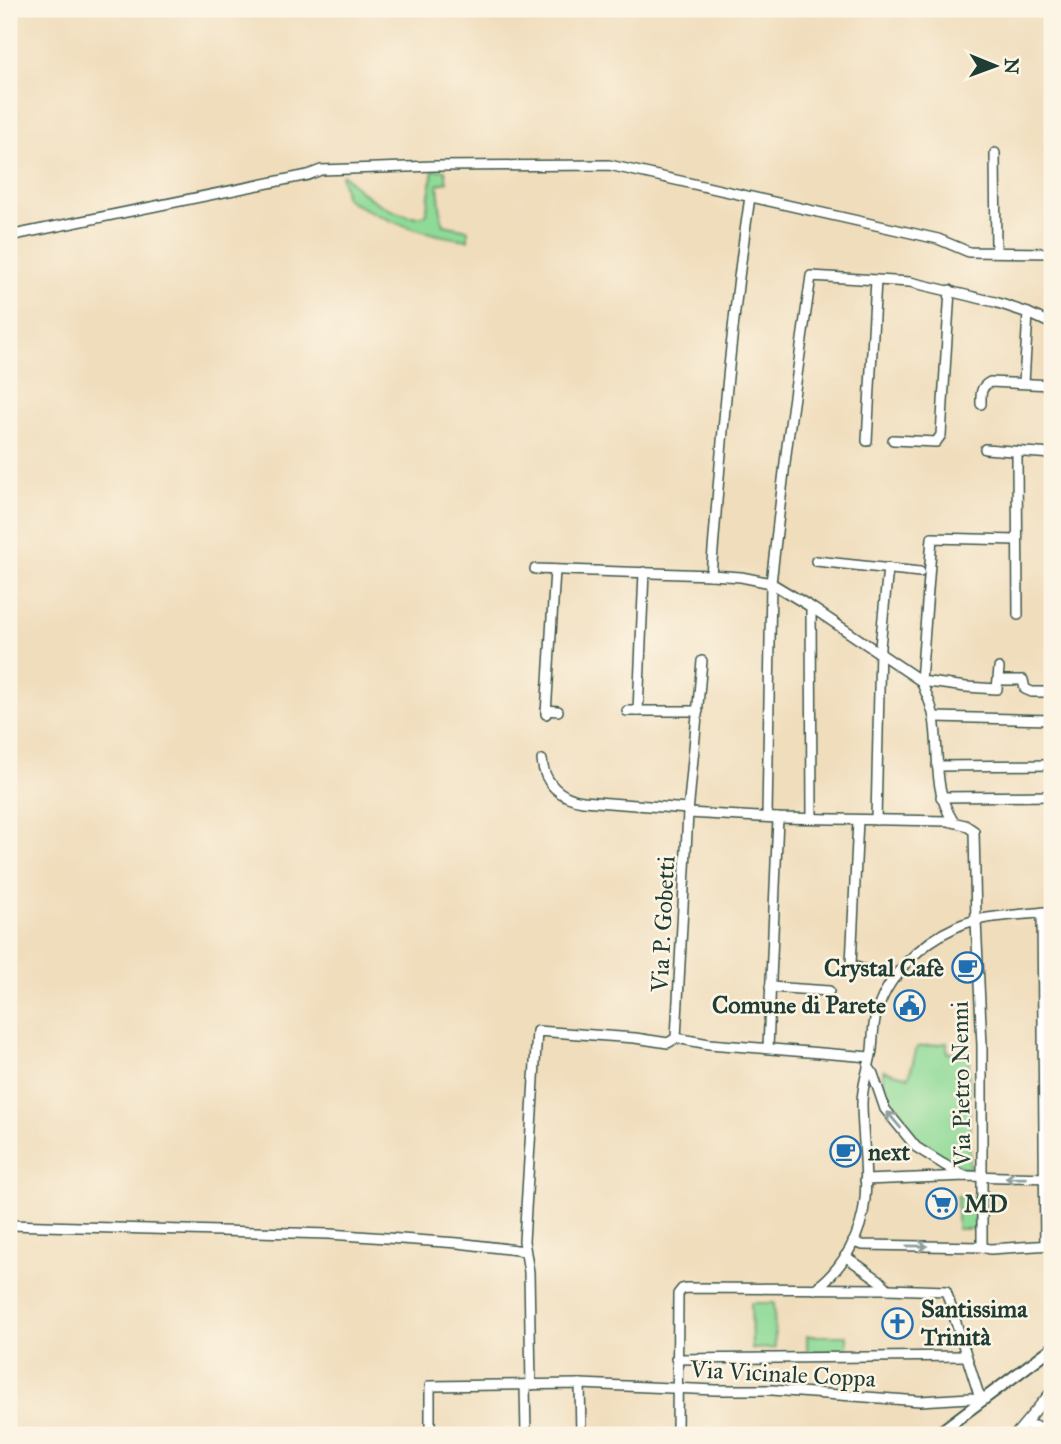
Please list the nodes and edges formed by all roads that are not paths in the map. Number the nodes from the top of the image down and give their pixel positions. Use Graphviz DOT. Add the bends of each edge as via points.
graph roads {
  1 [pos="995,153"];
  2 [pos="750,197"];
  3 [pos="9,236"];
  4 [pos="996,252"];
  5 [pos="1052,253"];
  6 [pos="876,280"];
  7 [pos="950,290"];
  8 [pos="1028,313"];
  9 [pos="1052,324"];
  10 [pos="1024,383"];
  11 [pos="1052,385"];
  12 [pos="981,404"];
  13 [pos="893,440"];
  14 [pos="867,441"];
  15 [pos="985,449"];
  16 [pos="1052,454"];
  17 [pos="1017,457"];
  18 [pos="1017,540"];
  19 [pos="816,561"];
  20 [pos="888,568"];
  21 [pos="535,569"];
  22 [pos="555,570"];
  23 [pos="644,572"];
  24 [pos="920,572"];
  25 [pos="711,575"];
  26 [pos="771,583"];
  27 [pos="811,607"];
  28 [pos="1018,615"];
  29 [pos="880,653"];
  30 [pos="702,661"];
  31 [pos="999,668"];
  32 [pos="1004,680"];
  33 [pos="921,681"];
  34 [pos="1052,692"];
  35 [pos="558,711"];
  36 [pos="627,711"];
  37 [pos="638,711"];
  38 [pos="698,711"];
  39 [pos="934,717"];
  40 [pos="1052,720"];
  41 [pos="542,760"];
  42 [pos="1052,765"];
  43 [pos="937,766"];
  44 [pos="1052,796"];
  45 [pos="941,797"];
  46 [pos="688,811"];
  47 [pos="767,816"];
  48 [pos="778,818"];
  49 [pos="812,818"];
  50 [pos="858,820"];
  51 [pos="876,820"];
  52 [pos="953,821"];
  53 [pos="1052,911"];
  54 [pos="1042,913"];
  55 [pos="976,921"];
  56 [pos="897,976"];
  57 [pos="771,987"];
  58 [pos="829,991"];
  59 [pos="676,1038"];
  60 [pos="768,1048"];
  61 [pos="869,1061"];
  62 [pos="966,1177"];
  63 [pos="981,1178"];
  64 [pos="1048,1179"];
  65 [pos="865,1180"];
  66 [pos="9,1225"];
  67 [pos="853,1242"];
  68 [pos="1048,1245"];
  69 [pos="982,1247"];
  70 [pos="525,1251"];
  71 [pos="845,1256"];
  72 [pos="815,1289"];
  73 [pos="888,1289"];
  74 [pos="1052,1348"];
  75 [pos="966,1356"];
  76 [pos="676,1359"];
  77 [pos="580,1384"];
  78 [pos="528,1385"];
  79 [pos="676,1388"];
  80 [pos="1052,1391"];
  81 [pos="983,1400"];
  82 [pos="1025,1424"];
  83 [pos="1052,1428"];
  84 [pos="430,1435"];
  85 [pos="526,1435"];
  86 [pos="581,1435"];
  87 [pos="677,1435"];
  88 [pos="936,1435"];
  89 [pos="1015,1435"];
  1 -- 4 [label="street"];
  2 -- 3 [label="street" via="609,165 331,169"];
  2 -- 4 [label="street" via="938,239 969,252"];
  2 -- 25 [label="street" via="737,285"];
  4 -- 5 [label="street"];
  6 -- 7 [label="street"];
  6 -- 14 [label="street"];
  6 -- 26 [label="street" via="811,276"];
  7 -- 8 [label="street"];
  7 -- 13 [label="street" via="941,435 936,442"];
  8 -- 9 [label="street"];
  8 -- 10 [label="street"];
  10 -- 11 [label="street"];
  10 -- 12 [label="street" via="990,382 981,390"];
  15 -- 16 [label="street"];
  17 -- 18 [label="street"];
  18 -- 28 [label="street"];
  18 -- 33 [label="street" via="932,538"];
  19 -- 20 [label="street"];
  20 -- 24 [label="street"];
  20 -- 29 [label="street"];
  21 -- 22 [label="street"];
  22 -- 23 [label="street"];
  22 -- 35 [label="street" via="546,712"];
  23 -- 25 [label="street"];
  23 -- 37 [label="street"];
  25 -- 26 [label="street"];
  26 -- 27 [label="street"];
  26 -- 47 [label="street"];
  27 -- 29 [label="street"];
  27 -- 49 [label="street"];
  29 -- 33 [label="street"];
  29 -- 51 [label="street"];
  30 -- 38 [label="street, Via P. Gobetti"];
  31 -- 33 [label="street" via="997,689"];
  32 -- 34 [label="street" via="1024,680 1025,689 1032,692"];
  33 -- 39 [label="street"];
  36 -- 37 [label="street"];
  37 -- 38 [label="street"];
  38 -- 46 [label="street, Via P. Gobetti"];
  39 -- 40 [label="street"];
  39 -- 43 [label="street"];
  41 -- 46 [label="street" via="551,784 568,798"];
  42 -- 43 [label="street"];
  43 -- 45 [label="street"];
  44 -- 45 [label="street"];
  45 -- 52 [label="street"];
  46 -- 47 [label="street"];
  46 -- 59 [label="street, Via P. Gobetti"];
  47 -- 48 [label="street"];
  48 -- 49 [label="street"];
  48 -- 57 [label="street"];
  49 -- 50 [label="street"];
  50 -- 51 [label="street"];
  50 -- 56 [label="street" via="851,964"];
  51 -- 52 [label="street"];
  52 -- 55 [label="street, Via Pietro Nenni" via="974,831"];
  53 -- 54 [label="street"];
  54 -- 55 [label="street"];
  54 -- 64 [label="street"];
  55 -- 56 [label="street" via="930,942 910,957"];
  55 -- 63 [label="street, Via Pietro Nenni" via="982,1045"];
  56 -- 61 [label="street" via="876,1017"];
  57 -- 58 [label="street"];
  57 -- 60 [label="street"];
  59 -- 60 [label="street"];
  59 -- 70 [label="street" via="668,1043 537,1031"];
  60 -- 61 [label="street"];
  62 -- 61 [label="street, one-way" via="916,1147 885,1108"];
  61 -- 65 [label="street" via="862,1099"];
  62 -- 63 [label="street"];
  62 -- 65 [label="street"];
  64 -- 63 [label="street, one-way"];
  63 -- 69 [label="street, Via Pietro Nenni"];
  64 -- 68 [label="street"];
  65 -- 67 [label="street" via="862,1216"];
  66 -- 70 [label="street" via="316,1233"];
  67 -- 69 [label="street, one-way"];
  67 -- 71 [label="street"];
  68 -- 69 [label="street"];
  70 -- 78 [label="street" via="529,1272"];
  71 -- 72 [label="street"];
  71 -- 73 [label="street"];
  72 -- 73 [label="street"];
  72 -- 76 [label="street" via="682,1289 678,1294"];
  73 -- 75 [label="street" via="946,1291"];
  74 -- 81 [label="street"];
  75 -- 76 [label="street"];
  75 -- 81 [label="street"];
  76 -- 79 [label="street"];
  77 -- 78 [label="street, Via Vicinale Coppa"];
  77 -- 79 [label="street, Via Vicinale Coppa"];
  77 -- 86 [label="street"];
  78 -- 84 [label="street, Via Vicinale Coppa" via="430,1386"];
  78 -- 85 [label="street"];
  79 -- 81 [label="street, Via Vicinale Coppa"];
  79 -- 87 [label="street"];
  80 -- 82 [label="street"];
  81 -- 88 [label="street"];
  82 -- 83 [label="street"];
  82 -- 89 [label="street"];
}
